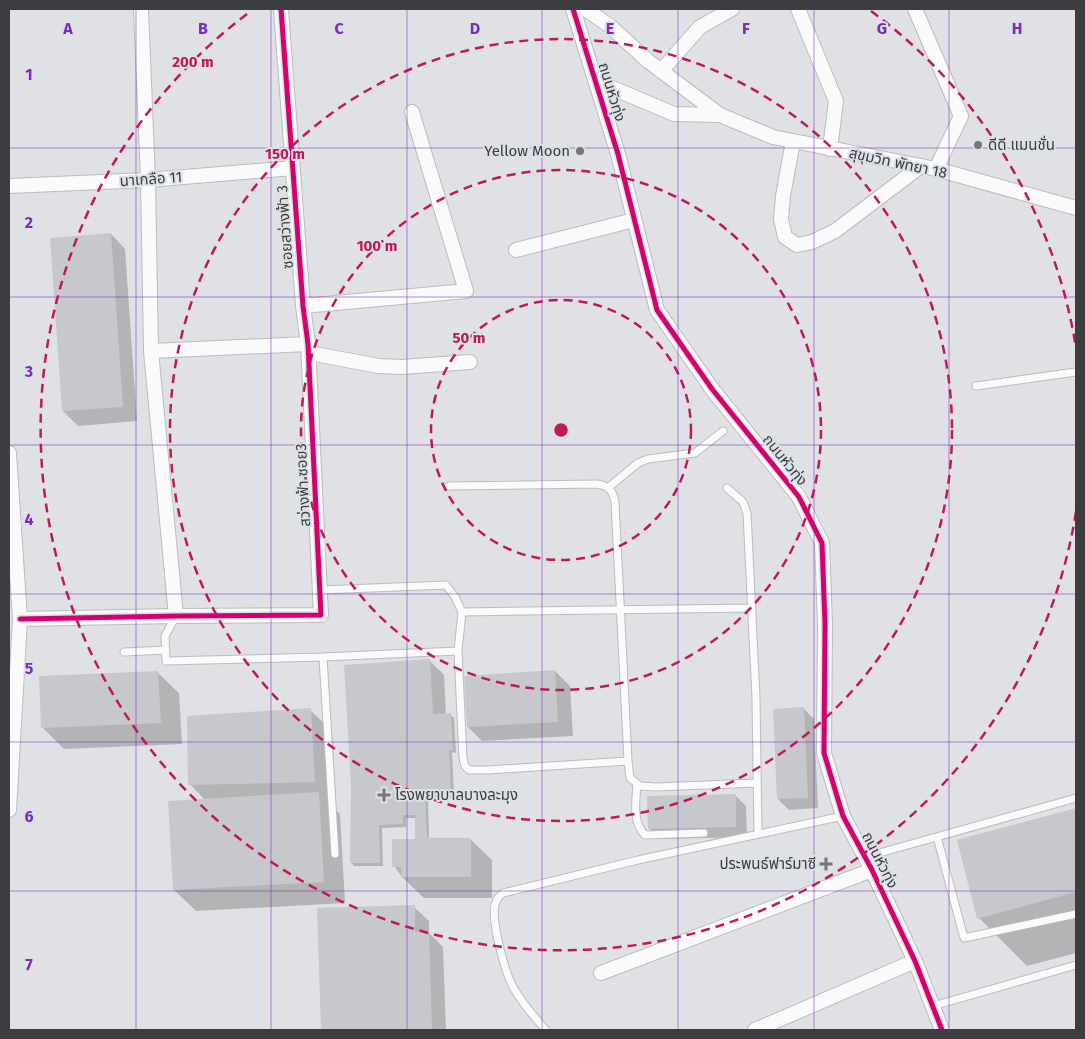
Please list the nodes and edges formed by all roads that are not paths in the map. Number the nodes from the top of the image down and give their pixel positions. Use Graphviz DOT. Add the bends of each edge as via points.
graph roads {
  1 [pos="141,9"];
  2 [pos="281,9"];
  3 [pos="573,9"];
  4 [pos="586,9"];
  5 [pos="732,9"];
  6 [pos="798,9"];
  7 [pos="915,9"];
  8 [pos="661,71"];
  9 [pos="596,81"];
  10 [pos="412,112"];
  11 [pos="720,116"];
  12 [pos="793,141"];
  13 [pos="830,149"];
  14 [pos="921,166"];
  15 [pos="293,168"];
  16 [pos="936,169"];
  17 [pos="148,180"];
  18 [pos="9,186"];
  19 [pos="1076,208"];
  20 [pos="634,220"];
  21 [pos="516,250"];
  22 [pos="303,306"];
  23 [pos="308,349"];
  24 [pos="151,351"];
  25 [pos="470,362"];
  26 [pos="1076,372"];
  27 [pos="976,386"];
  28 [pos="723,431"];
  29 [pos="9,453"];
  30 [pos="449,486"];
  31 [pos="609,487"];
  32 [pos="727,488"];
  33 [pos="321,590"];
  34 [pos="752,608"];
  35 [pos="621,611"];
  36 [pos="462,612"];
  37 [pos="176,616"];
  38 [pos="20,619"];
  39 [pos="166,650"];
  40 [pos="458,651"];
  41 [pos="124,652"];
  42 [pos="323,657"];
  43 [pos="628,762"];
  44 [pos="757,783"];
  45 [pos="637,784"];
  46 [pos="1076,798"];
  47 [pos="9,810"];
  48 [pos="843,816"];
  49 [pos="704,833"];
  50 [pos="758,833"];
  51 [pos="937,837"];
  52 [pos="335,854"];
  53 [pos="865,856"];
  54 [pos="872,870"];
  55 [pos="1076,914"];
  56 [pos="915,961"];
  57 [pos="1076,964"];
  58 [pos="601,973"];
  59 [pos="933,1006"];
  60 [pos="546,1030"];
  61 [pos="756,1030"];
  62 [pos="942,1030"];
  1 -- 17 [label="street"];
  2 -- 15 [label="street, ซอยสว่างฟ้า 3"];
  3 -- 9 [label="street, ถนนหัวทุ่ง"];
  4 -- 8 [label="street, สุขุมวิท พัทยา 18"];
  5 -- 8 [label="street" via="700,27"];
  6 -- 13 [label="street" via="836,101"];
  7 -- 16 [label="street" via="961,116"];
  8 -- 11 [label="street, สุขุมวิท พัทยา 18"];
  9 -- 11 [label="street, สุขุมวิท พัทยา 18" via="674,114"];
  9 -- 20 [label="street, ถนนหัวทุ่ง"];
  10 -- 22 [label="street" via="466,291"];
  11 -- 12 [label="street, สุขุมวิท พัทยา 18" via="773,137"];
  12 -- 13 [label="street, สุขุมวิท พัทยา 18"];
  12 -- 14 [label="street" via="781,219 785,237 797,245 835,231"];
  13 -- 14 [label="street, สุขุมวิท พัทยา 18"];
  14 -- 16 [label="street, สุขุมวิท พัทยา 18"];
  15 -- 17 [label="street, นาเกลือ 11"];
  15 -- 22 [label="street, ซอยสว่างฟ้า 3"];
  16 -- 19 [label="street, สุขุมวิท พัทยา 18"];
  17 -- 18 [label="street, นาเกลือ 11"];
  17 -- 24 [label="street"];
  20 -- 21 [label="street"];
  20 -- 48 [label="street, ถนนหัวทุ่ง" via="657,310 712,389 799,497 822,543 824,753"];
  22 -- 23 [label="street, ซอยสว่างฟ้า 3"];
  23 -- 24 [label="street"];
  23 -- 25 [label="street" via="378,366"];
  23 -- 33 [label="street, สว่างฟ้า ซอย3"];
  24 -- 37 [label="street"];
  26 -- 27 [label="lane"];
  28 -- 31 [label="lane" via="695,453 638,463"];
  29 -- 38 [label="street"];
  30 -- 31 [label="lane" via="583,484"];
  31 -- 35 [label="lane" via="615,502"];
  32 -- 34 [label="lane" via="746,506"];
  33 -- 36 [label="lane" via="446,585"];
  33 -- 37 [label="street, สว่างฟ้า ซอย3" via="322,615"];
  34 -- 35 [label="lane"];
  34 -- 44 [label="lane"];
  35 -- 36 [label="lane"];
  35 -- 43 [label="lane"];
  36 -- 40 [label="lane"];
  37 -- 38 [label="street"];
  37 -- 39 [label="lane" via="165,636"];
  38 -- 47 [label="street"];
  39 -- 41 [label="lane"];
  39 -- 42 [label="lane" via="166,661"];
  40 -- 42 [label="lane"];
  40 -- 43 [label="lane" via="463,758 469,770"];
  42 -- 52 [label="lane"];
  43 -- 45 [label="lane" via="630,778"];
  44 -- 45 [label="lane" via="656,787"];
  44 -- 50 [label="lane"];
  45 -- 49 [label="lane" via="638,827 645,835"];
  46 -- 51 [label="lane"];
  48 -- 50 [label="lane"];
  48 -- 53 [label="street, ถนนหัวทุ่ง"];
  50 -- 60 [label="lane" via="503,893 495,904 494,916 508,976"];
  51 -- 53 [label="lane"];
  51 -- 55 [label="lane" via="964,938"];
  53 -- 54 [label="street, ถนนหัวทุ่ง"];
  54 -- 56 [label="street, ถนนหัวทุ่ง"];
  54 -- 58 [label="street"];
  56 -- 59 [label="street, ถนนหัวทุ่ง"];
  56 -- 61 [label="street"];
  57 -- 59 [label="lane"];
  59 -- 62 [label="street, ถนนหัวทุ่ง"];
}
